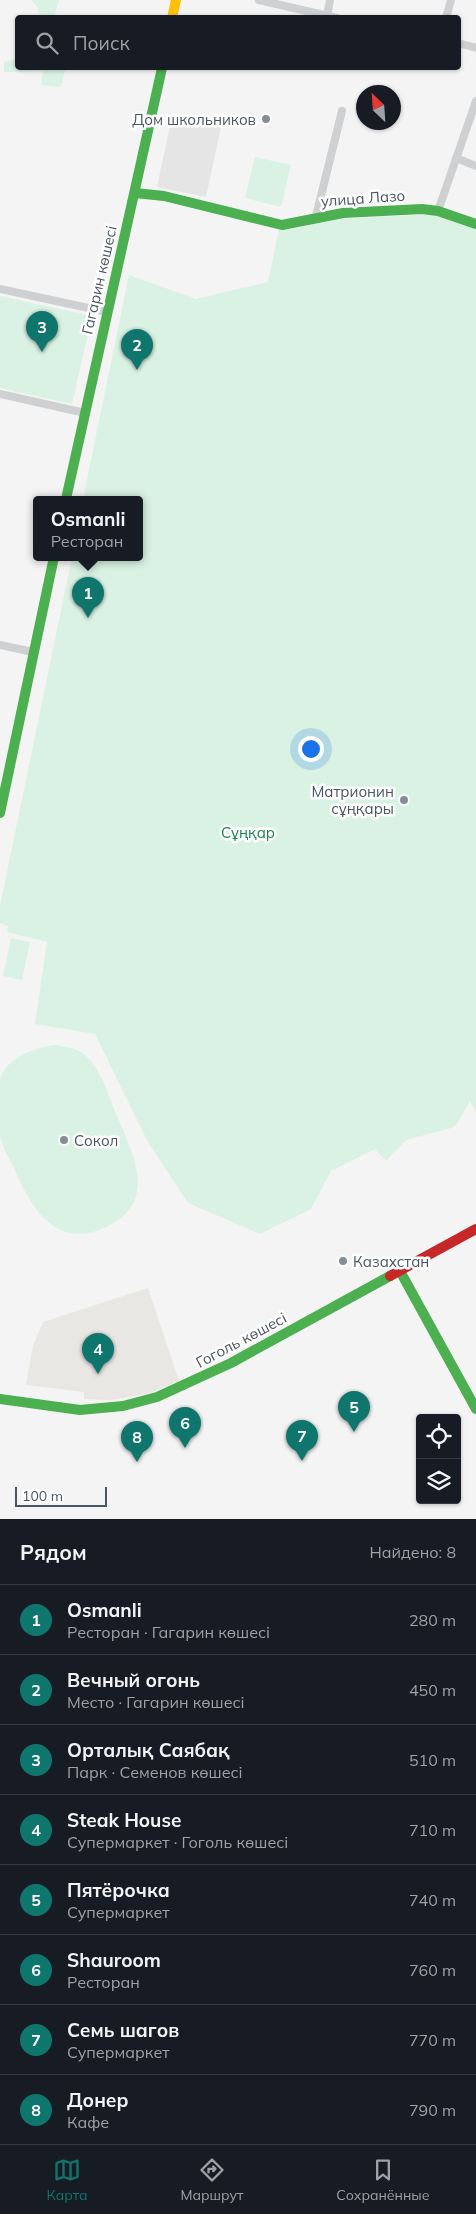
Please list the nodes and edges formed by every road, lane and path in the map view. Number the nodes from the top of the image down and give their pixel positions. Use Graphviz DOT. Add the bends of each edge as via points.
graph roads {
  1 [pos="176,0"];
  2 [pos="259,0"];
  3 [pos="330,0"];
  4 [pos="451,0"];
  5 [pos="173,15"];
  6 [pos="323,15"];
  7 [pos="327,15"];
  8 [pos="447,15"];
  9 [pos="461,45"];
  10 [pos="476,48"];
  11 [pos="162,70"];
  12 [pos="475,107"];
  13 [pos="342,112"];
  14 [pos="456,158"];
  15 [pos="476,166"];
  16 [pos="135,193"];
  17 [pos="438,211"];
  18 [pos="316,216"];
  19 [pos="476,224"];
  20 [pos="0,289"];
  21 [pos="107,312"];
  22 [pos="0,394"];
  23 [pos="85,413"];
  24 [pos="67,496"];
  25 [pos="53,561"];
  26 [pos="0,645"];
  27 [pos="33,652"];
  28 [pos="0,813"];
  29 [pos="476,1229"];
  30 [pos="400,1271"];
  31 [pos="0,1399"];
  32 [pos="476,1410"];
  1 -- 5 [label="street"];
  2 -- 6 [label="street"];
  3 -- 7 [label="street"];
  4 -- 8 [label="street"];
  9 -- 10 [label="street"];
  11 -- 16 [label="street, Гагарин көшесі"];
  12 -- 14 [label="street"];
  13 -- 18 [label="street"];
  14 -- 15 [label="street"];
  14 -- 17 [label="street"];
  16 -- 18 [label="street, улица Лазо" via="164,196 282,225"];
  16 -- 21 [label="street, Гагарин көшесі"];
  17 -- 18 [label="street, улица Лазо" via="422,209"];
  17 -- 19 [label="street, улица Лазо"];
  20 -- 21 [label="street"];
  21 -- 23 [label="street, Гагарин көшесі"];
  22 -- 23 [label="street"];
  23 -- 24 [label="street, Гагарин көшесі"];
  25 -- 27 [label="street"];
  26 -- 27 [label="street"];
  27 -- 28 [label="street"];
  29 -- 30 [label="street, Гоголь көшесі"];
  30 -- 31 [label="street, Гоголь көшесі" via="231,1363 158,1397 122,1406 80,1410"];
  30 -- 32 [label="street"];
}
